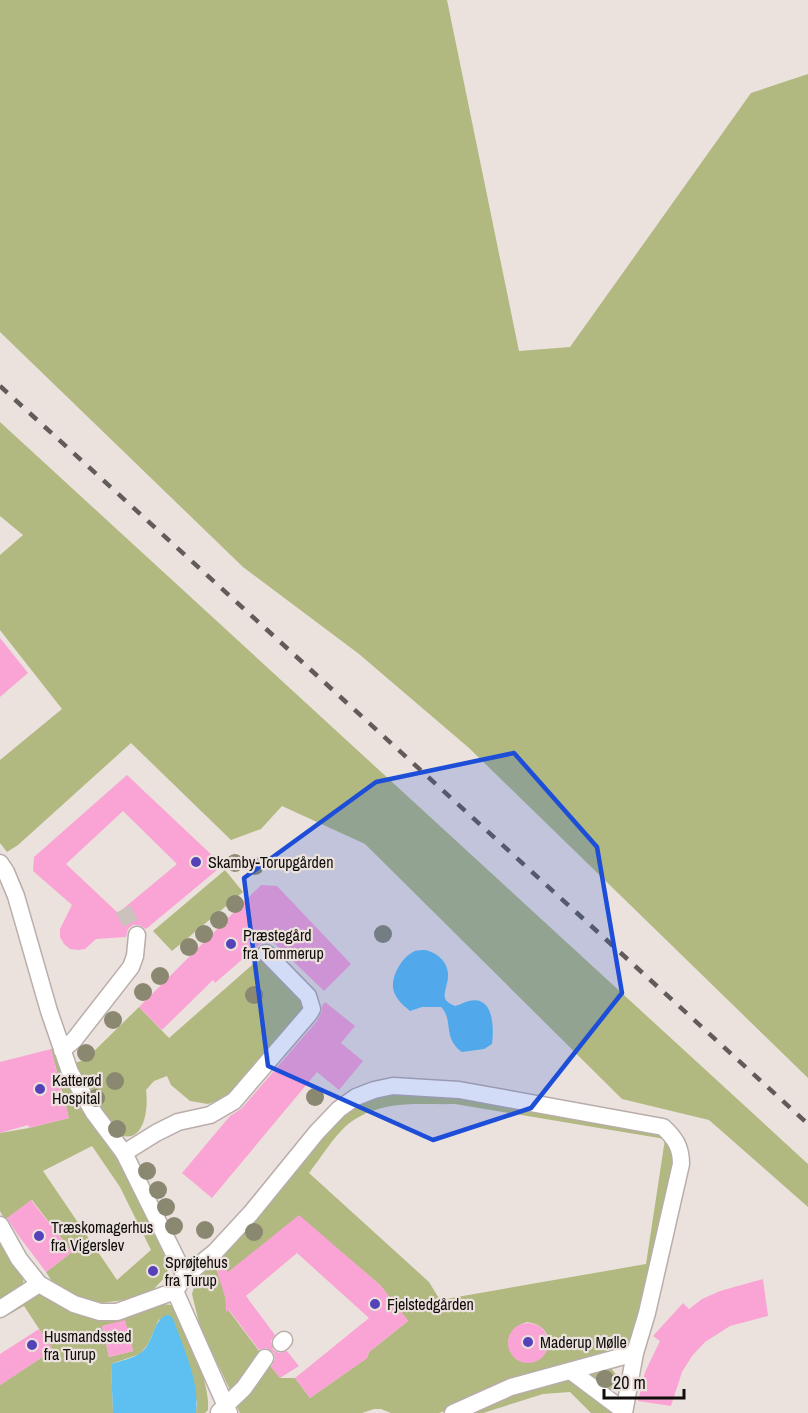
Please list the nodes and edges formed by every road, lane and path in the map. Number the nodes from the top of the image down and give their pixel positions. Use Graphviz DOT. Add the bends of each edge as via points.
graph roads {
  1 [pos="0,862"];
  2 [pos="137,935"];
  3 [pos="266,953"];
  4 [pos="62,1050"];
  5 [pos="124,1154"];
  6 [pos="0,1225"];
  7 [pos="185,1276"];
  8 [pos="39,1284"];
  9 [pos="175,1291"];
  10 [pos="0,1309"];
  11 [pos="635,1353"];
  12 [pos="264,1358"];
  13 [pos="572,1372"];
  14 [pos="225,1411"];
  15 [pos="624,1412"];
  16 [pos="453,1413"];
  1 -- 4 [label="street" via="16,896"];
  2 -- 4 [label="street" via="131,967"];
  3 -- 5 [label="street" via="308,996 312,1009 309,1014 234,1101 210,1115 178,1122"];
  4 -- 5 [label="street" via="94,1113"];
  5 -- 7 [label="street"];
  6 -- 8 [label="street"];
  7 -- 9 [label="street"];
  7 -- 11 [label="street" via="214,1252 317,1132 356,1097 393,1086 459,1090 663,1127 677,1141 681,1164"];
  8 -- 9 [label="street" via="74,1304 100,1312 117,1312"];
  8 -- 10 [label="street"];
  9 -- 14 [label="street"];
  11 -- 13 [label="street"];
  11 -- 15 [label="street"];
  12 -- 14 [label="street"];
  13 -- 15 [label="street"];
  13 -- 16 [label="street" via="511,1387"];
}
